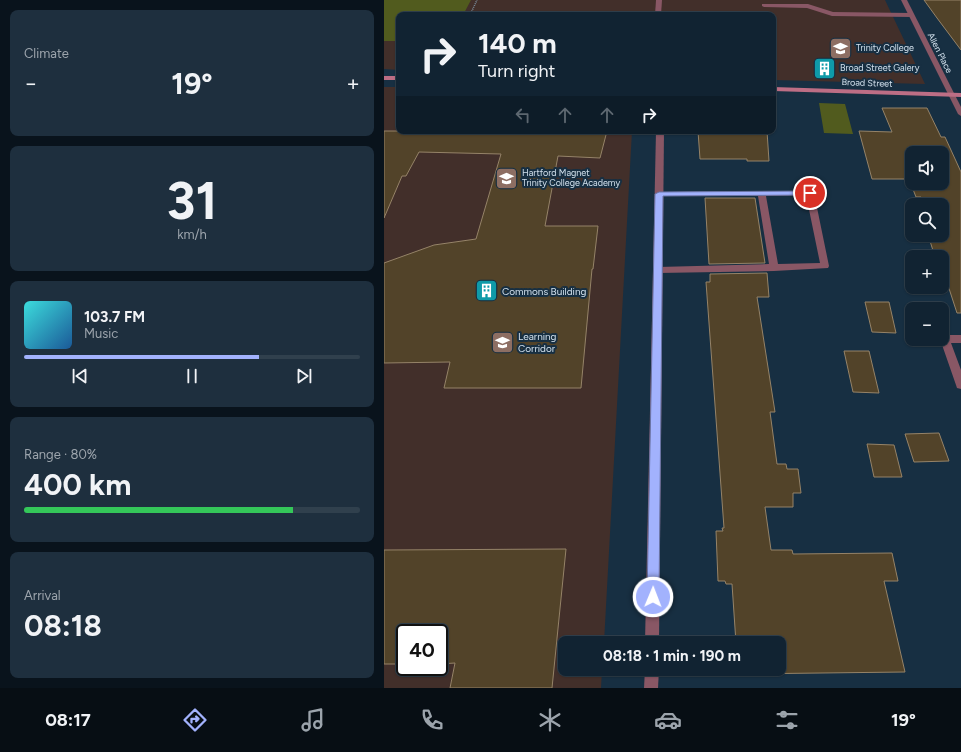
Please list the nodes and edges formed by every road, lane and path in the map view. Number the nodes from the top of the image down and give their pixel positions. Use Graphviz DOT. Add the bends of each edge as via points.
graph roads {
  1 [pos="477,0"];
  2 [pos="659,0"];
  3 [pos="904,0"];
  4 [pos="764,5"];
  5 [pos="471,12"];
  6 [pos="658,12"];
  7 [pos="911,14"];
  8 [pos="384,78"];
  9 [pos="396,78"];
  10 [pos="776,89"];
  11 [pos="951,94"];
  12 [pos="961,95"];
  13 [pos="961,114"];
  14 [pos="660,134"];
  15 [pos="762,193"];
  16 [pos="659,194"];
  17 [pos="774,268"];
  18 [pos="658,270"];
  19 [pos="961,339"];
  20 [pos="961,385"];
  21 [pos="652,636"];
  22 [pos="652,676"];
  23 [pos="651,688"];
  1 -- 5 [label="path"];
  2 -- 6 [label="street"];
  3 -- 7 [label="street, Allen Place"];
  4 -- 7 [label="street" via="808,6 832,14"];
  7 -- 11 [label="street, Allen Place"];
  8 -- 9 [label="main road"];
  10 -- 11 [label="main road, Broad Street"];
  11 -- 12 [label="main road, Broad Street"];
  11 -- 13 [label="street, Allen Place"];
  14 -- 16 [label="street"];
  15 -- 16 [label="street"];
  15 -- 17 [label="street"];
  15 -- 17 [label="street" via="810,193 826,266"];
  16 -- 18 [label="street"];
  17 -- 18 [label="street"];
  18 -- 21 [label="street"];
  19 -- 20 [label="street" via="945,339"];
  22 -- 23 [label="street"];
}
